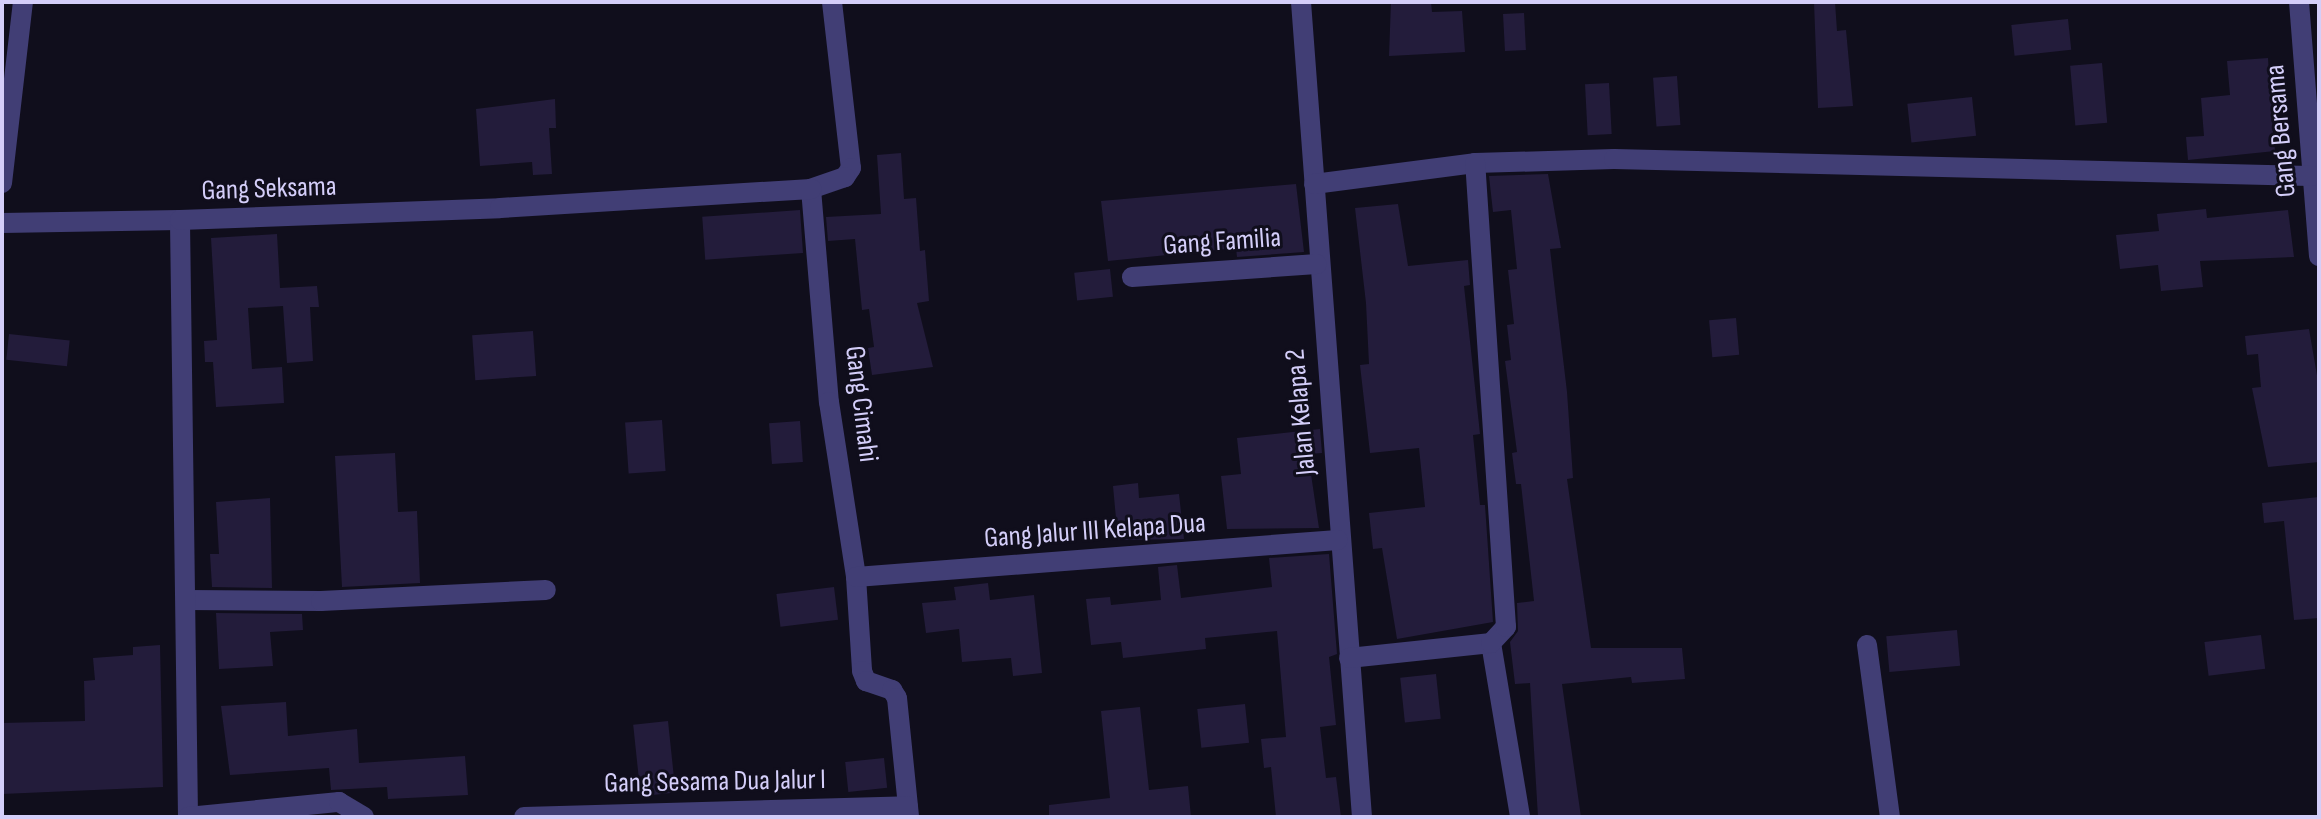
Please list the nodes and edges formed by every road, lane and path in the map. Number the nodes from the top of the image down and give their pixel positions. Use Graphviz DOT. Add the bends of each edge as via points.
graph roads {
  1 [pos="832,2"];
  2 [pos="1301,2"];
  3 [pos="2299,2"];
  4 [pos="16,8"];
  5 [pos="2312,90"];
  6 [pos="1475,163"];
  7 [pos="2312,176"];
  8 [pos="2,183"];
  9 [pos="1314,184"];
  10 [pos="811,189"];
  11 [pos="180,220"];
  12 [pos="2,223"];
  13 [pos="2319,256"];
  14 [pos="1317,264"];
  15 [pos="1132,277"];
  16 [pos="1338,540"];
  17 [pos="856,577"];
  18 [pos="546,590"];
  19 [pos="186,600"];
  20 [pos="1491,643"];
  21 [pos="1867,645"];
  22 [pos="1349,658"];
  23 [pos="909,812"];
  24 [pos="188,817"];
  25 [pos="364,817"];
  26 [pos="524,817"];
  27 [pos="1362,817"];
  28 [pos="1520,817"];
  29 [pos="1890,817"];
  1 -- 10 [label="street" via="851,168 845,177"];
  2 -- 9 [label="street, Jalan Kelapa 2"];
  3 -- 5 [label="street, Gang Bersama"];
  4 -- 8 [label="street"];
  5 -- 7 [label="street, Gang Bersama"];
  6 -- 7 [label="street" via="1614,159"];
  6 -- 9 [label="street"];
  6 -- 20 [label="street" via="1508,618 1503,634"];
  7 -- 13 [label="street, Gang Bersama"];
  9 -- 14 [label="street, Jalan Kelapa 2"];
  10 -- 11 [label="street, Gang Seksama"];
  10 -- 17 [label="street, Gang Cimahi" via="829,402"];
  11 -- 12 [label="street"];
  11 -- 19 [label="street, Gang Seksama"];
  14 -- 15 [label="street, Gang Familia"];
  14 -- 16 [label="street, Jalan Kelapa 2"];
  16 -- 17 [label="street, Gang Jalur III Kelapa Dua"];
  16 -- 22 [label="street, Jalan Kelapa 2"];
  17 -- 23 [label="street, Gang Cimahi" via="862,671 866,681 892,690 897,698"];
  18 -- 19 [label="street" via="321,601"];
  19 -- 24 [label="street, Gang Seksama"];
  20 -- 22 [label="street"];
  20 -- 28 [label="street"];
  21 -- 29 [label="street"];
  22 -- 27 [label="street, Jalan Kelapa 2"];
  23 -- 26 [label="street, Gang Sesama Dua Jalur I"];
  24 -- 25 [label="street" via="339,802"];
}
